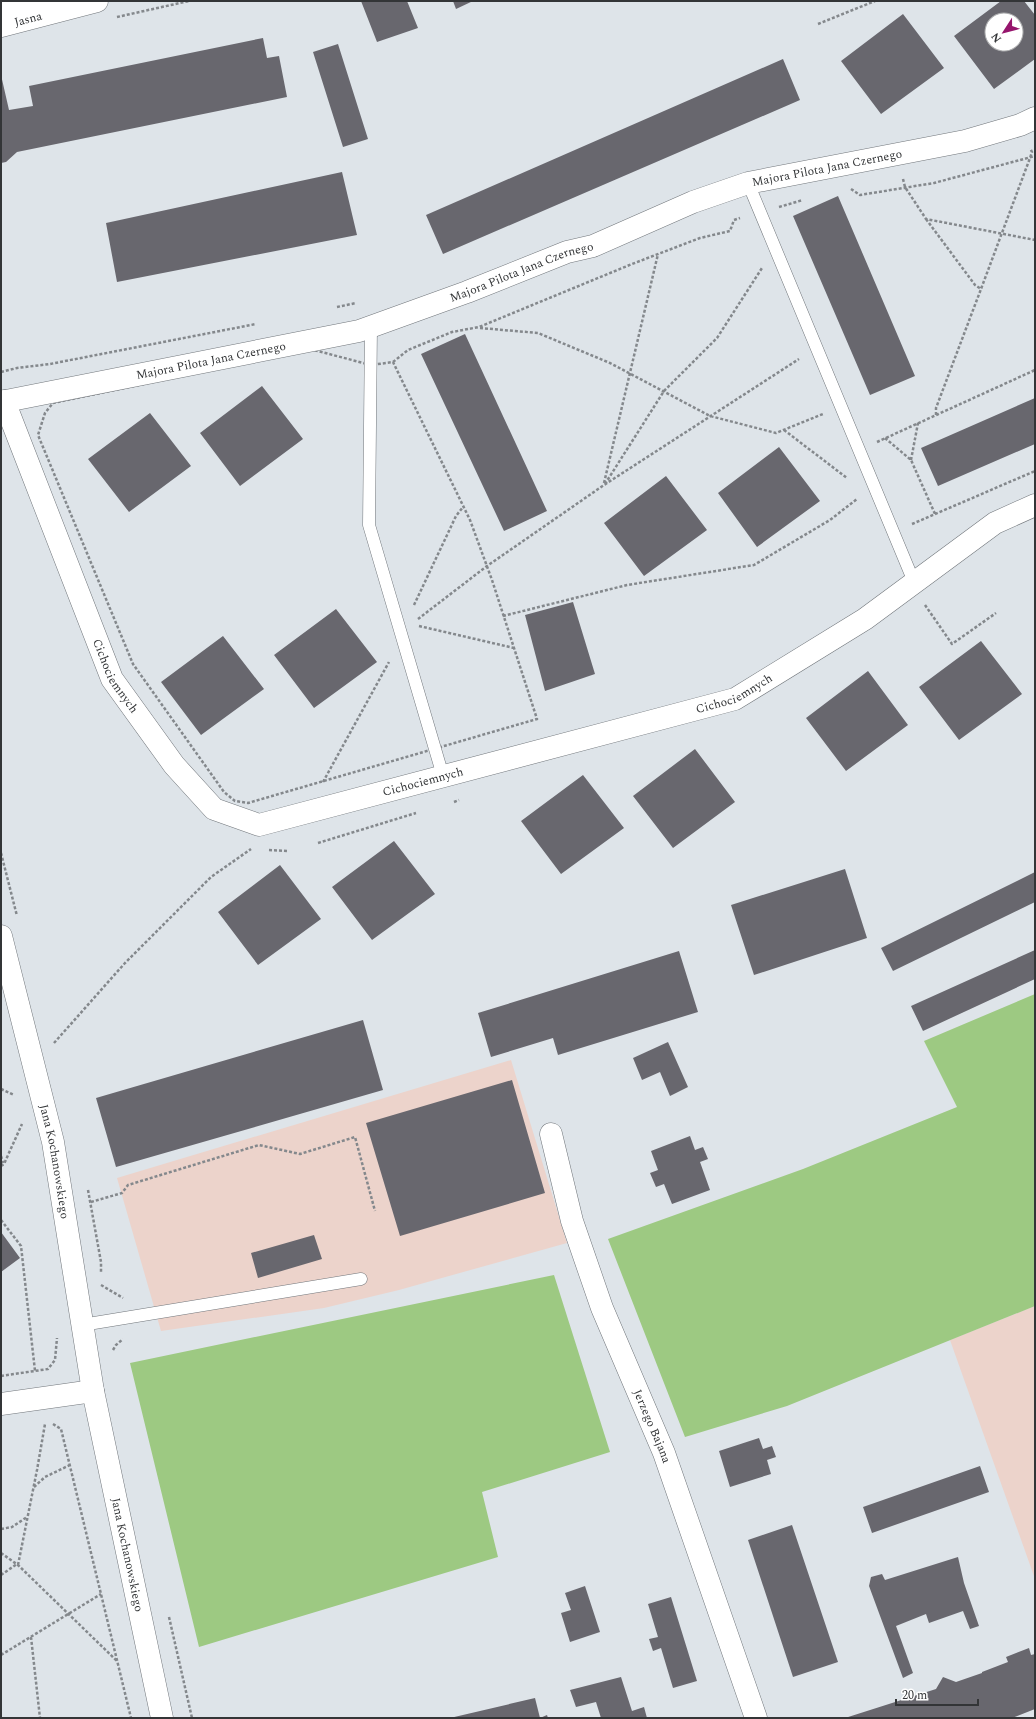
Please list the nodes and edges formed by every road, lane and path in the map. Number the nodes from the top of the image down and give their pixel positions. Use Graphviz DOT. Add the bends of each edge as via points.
graph roads {
  1 [pos="189,1"];
  2 [pos="875,1"];
  3 [pos="88,3"];
  4 [pos="1,8"];
  5 [pos="110,19"];
  6 [pos="818,24"];
  7 [pos="1,26"];
  8 [pos="1027,122"];
  9 [pos="896,154"];
  10 [pos="1035,156"];
  11 [pos="1030,158"];
  12 [pos="748,183"];
  13 [pos="905,187"];
  14 [pos="860,195"];
  15 [pos="808,198"];
  16 [pos="775,208"];
  17 [pos="744,216"];
  18 [pos="926,219"];
  19 [pos="1002,233"];
  20 [pos="1035,240"];
  21 [pos="775,247"];
  22 [pos="659,254"];
  23 [pos="981,290"];
  24 [pos="363,302"];
  25 [pos="333,308"];
  26 [pos="260,323"];
  27 [pos="371,326"];
  28 [pos="479,328"];
  29 [pos="817,350"];
  30 [pos="393,362"];
  31 [pos="371,365"];
  32 [pos="1035,370"];
  33 [pos="1,372"];
  34 [pos="630,374"];
  35 [pos="664,391"];
  36 [pos="3,402"];
  37 [pos="841,407"];
  38 [pos="936,415"];
  39 [pos="710,416"];
  40 [pos="918,423"];
  41 [pos="784,430"];
  42 [pos="885,438"];
  43 [pos="859,450"];
  44 [pos="911,460"];
  45 [pos="1035,472"];
  46 [pos="847,478"];
  47 [pos="604,485"];
  48 [pos="860,497"];
  49 [pos="1035,505"];
  50 [pos="463,507"];
  51 [pos="935,514"];
  52 [pos="893,532"];
  53 [pos="487,566"];
  54 [pos="918,592"];
  55 [pos="413,607"];
  56 [pos="996,613"];
  57 [pos="503,616"];
  58 [pos="402,638"];
  59 [pos="514,648"];
  60 [pos="435,750"];
  61 [pos="443,776"];
  62 [pos="323,782"];
  63 [pos="416,813"];
  64 [pos="259,825"];
  65 [pos="318,843"];
  66 [pos="1,853"];
  67 [pos="19,922"];
  68 [pos="1,936"];
  69 [pos="49,1038"];
  70 [pos="1,1089"];
  71 [pos="18,1097"];
  72 [pos="25,1118"];
  73 [pos="551,1134"];
  74 [pos="1,1156"];
  75 [pos="2,1165"];
  76 [pos="88,1188"];
  77 [pos="91,1202"];
  78 [pos="375,1211"];
  79 [pos="1,1220"];
  80 [pos="361,1279"];
  81 [pos="124,1299"];
  82 [pos="82,1324"];
  83 [pos="126,1337"];
  84 [pos="114,1356"];
  85 [pos="35,1371"];
  86 [pos="93,1391"];
  87 [pos="1,1404"];
  88 [pos="41,1422"];
  89 [pos="45,1422"];
  90 [pos="70,1465"];
  91 [pos="34,1488"];
  92 [pos="28,1516"];
  93 [pos="1,1530"];
  94 [pos="1,1553"];
  95 [pos="18,1564"];
  96 [pos="1,1575"];
  97 [pos="101,1594"];
  98 [pos="68,1613"];
  99 [pos="168,1615"];
  100 [pos="31,1636"];
  101 [pos="1,1655"];
  102 [pos="118,1661"];
  103 [pos="40,1718"];
  104 [pos="131,1718"];
  105 [pos="162,1718"];
  106 [pos="192,1718"];
  107 [pos="756,1718"];
  1 -- 5 [label="path"];
  2 -- 6 [label="path"];
  3 -- 4 [label="street, Jasna"];
  3 -- 7 [label="street, Jasna"];
  8 -- 9 [label="street, Majora Pilota Jana Czernego" via="965,141"];
  8 -- 11 [label="path" via="1032,152"];
  9 -- 12 [label="street, Majora Pilota Jana Czernego"];
  9 -- 13 [label="path"];
  10 -- 11 [label="path"];
  11 -- 13 [label="path" via="934,183"];
  11 -- 19 [label="path"];
  12 -- 21 [label="lane"];
  12 -- 27 [label="street, Majora Pilota Jana Czernego" via="693,202 593,246 567,252 467,292"];
  13 -- 14 [label="path"];
  13 -- 18 [label="path"];
  15 -- 16 [label="path"];
  17 -- 22 [label="path" via="734,220 730,231 700,238"];
  18 -- 19 [label="path"];
  18 -- 23 [label="path"];
  19 -- 20 [label="path"];
  19 -- 23 [label="path"];
  21 -- 29 [label="lane"];
  21 -- 35 [label="path" via="717,338"];
  22 -- 28 [label="path"];
  22 -- 34 [label="path"];
  23 -- 38 [label="path" via="936,408"];
  24 -- 25 [label="path"];
  26 -- 33 [label="path"];
  27 -- 31 [label="lane"];
  27 -- 36 [label="street, Majora Pilota Jana Czernego" via="352,332"];
  28 -- 30 [label="path" via="452,332 408,350"];
  28 -- 34 [label="path" via="538,333"];
  29 -- 37 [label="lane"];
  29 -- 39 [label="path" via="792,362"];
  30 -- 31 [label="path"];
  30 -- 50 [label="path"];
  31 -- 58 [label="lane" via="369,526"];
  31 -- 62 [label="path" via="310,349 52,403 45,413 38,435 133,664 224,792 235,802 248,803"];
  32 -- 38 [label="path"];
  34 -- 35 [label="path"];
  34 -- 47 [label="path"];
  35 -- 39 [label="path"];
  35 -- 47 [label="path"];
  36 -- 64 [label="street, Cichociemnych" via="112,679 174,765 214,809"];
  37 -- 41 [label="path"];
  37 -- 43 [label="lane"];
  38 -- 40 [label="path"];
  39 -- 41 [label="path" via="776,433"];
  39 -- 47 [label="path"];
  40 -- 42 [label="path"];
  40 -- 44 [label="path"];
  41 -- 46 [label="path"];
  42 -- 43 [label="path"];
  42 -- 44 [label="path"];
  43 -- 52 [label="lane"];
  44 -- 51 [label="path"];
  45 -- 51 [label="path"];
  47 -- 53 [label="path"];
  48 -- 57 [label="path" via="830,520 754,565 627,584"];
  49 -- 54 [label="street, Cichociemnych" via="994,523"];
  50 -- 53 [label="path"];
  50 -- 55 [label="path" via="456,516"];
  51 -- 52 [label="path"];
  52 -- 54 [label="lane"];
  53 -- 57 [label="path"];
  53 -- 59 [label="path" via="414,623"];
  54 -- 56 [label="path" via="952,644"];
  54 -- 61 [label="street, Cichociemnych" via="865,619 735,699"];
  57 -- 59 [label="path"];
  58 -- 60 [label="lane"];
  58 -- 62 [label="path"];
  59 -- 60 [label="path" via="538,719"];
  60 -- 61 [label="lane"];
  60 -- 62 [label="path"];
  61 -- 64 [label="street, Cichociemnych"];
  63 -- 65 [label="path"];
  64 -- 69 [label="path" via="251,848 206,882 125,962 51,1046"];
  66 -- 67 [label="path"];
  68 -- 82 [label="street, Jana Kochanowskiego" via="53,1142"];
  70 -- 71 [label="path"];
  72 -- 75 [label="path"];
  73 -- 107 [label="street, Jerzego Bajana" via="572,1221 602,1308 664,1453"];
  74 -- 75 [label="path"];
  76 -- 77 [label="path"];
  77 -- 78 [label="path" via="122,1193 128,1185 259,1146 300,1154 355,1137"];
  77 -- 81 [label="path" via="101,1262 102,1285"];
  79 -- 85 [label="path" via="21,1246"];
  80 -- 82 [label="lane"];
  82 -- 86 [label="street, Jana Kochanowskiego"];
  83 -- 84 [label="path" via="113,1349"];
  86 -- 87 [label="street"];
  86 -- 105 [label="street, Jana Kochanowskiego"];
  88 -- 89 [label="path"];
  89 -- 90 [label="path" via="61,1429"];
  89 -- 91 [label="path"];
  90 -- 91 [label="path" via="45,1477"];
  90 -- 97 [label="path"];
  91 -- 92 [label="path"];
  92 -- 93 [label="path" via="12,1527"];
  92 -- 95 [label="path"];
  94 -- 95 [label="path"];
  95 -- 96 [label="path"];
  95 -- 98 [label="path"];
  97 -- 98 [label="path"];
  97 -- 102 [label="path"];
  98 -- 100 [label="path"];
  98 -- 102 [label="path"];
  99 -- 106 [label="path"];
  100 -- 101 [label="path"];
  100 -- 103 [label="path"];
  102 -- 104 [label="path"];
}
